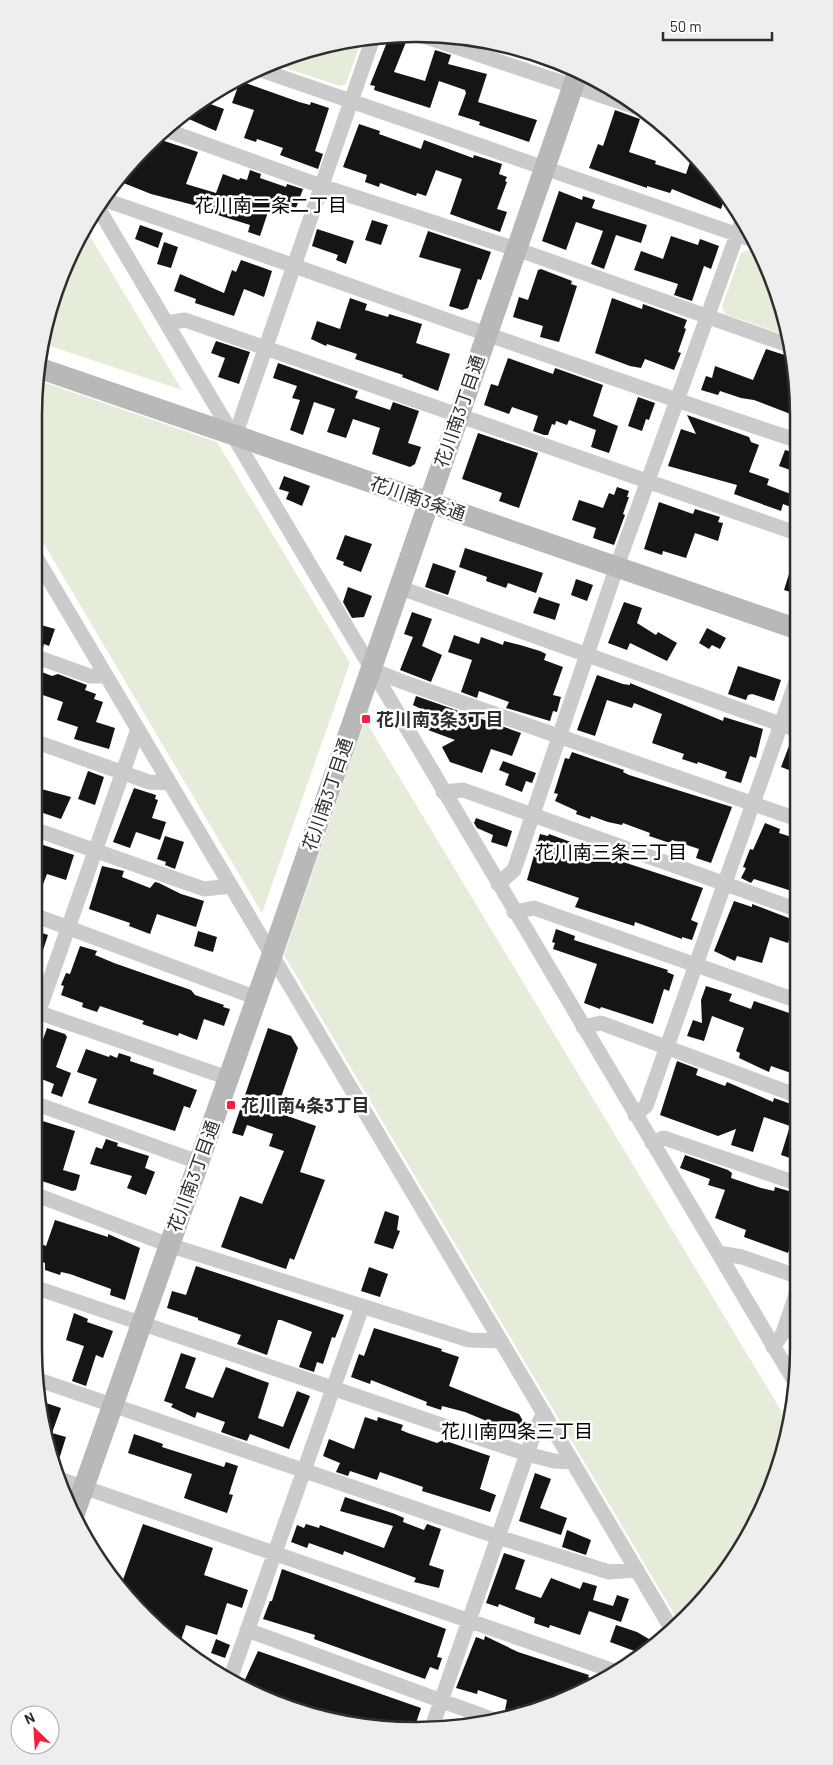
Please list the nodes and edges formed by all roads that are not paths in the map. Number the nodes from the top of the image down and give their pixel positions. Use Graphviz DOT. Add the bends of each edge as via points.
graph roads {
  1 [pos="455,45"];
  2 [pos="370,46"];
  3 [pos="269,73"];
  4 [pos="576,79"];
  5 [pos="589,85"];
  6 [pos="350,102"];
  7 [pos="173,133"];
  8 [pos="544,168"];
  9 [pos="321,186"];
  10 [pos="108,207"];
  11 [pos="104,212"];
  12 [pos="739,228"];
  13 [pos="516,249"];
  14 [pos="294,264"];
  15 [pos="707,317"];
  16 [pos="168,323"];
  17 [pos="487,332"];
  18 [pos="783,344"];
  19 [pos="264,348"];
  20 [pos="46,371"];
  21 [pos="676,401"];
  22 [pos="457,416"];
  23 [pos="235,436"];
  24 [pos="790,438"];
  25 [pos="647,482"];
  26 [pos="428,501"];
  27 [pos="790,531"];
  28 [pos="617,566"];
  29 [pos="42,570"];
  30 [pos="398,586"];
  31 [pos="790,627"];
  32 [pos="586,655"];
  33 [pos="42,659"];
  34 [pos="370,669"];
  35 [pos="106,676"];
  36 [pos="790,699"];
  37 [pos="781,724"];
  38 [pos="790,727"];
  39 [pos="138,729"];
  40 [pos="559,736"];
  41 [pos="42,744"];
  42 [pos="122,773"];
  43 [pos="170,783"];
  44 [pos="443,792"];
  45 [pos="753,804"];
  46 [pos="532,816"];
  47 [pos="790,816"];
  48 [pos="42,833"];
  49 [pos="95,850"];
  50 [pos="498,884"];
  51 [pos="724,885"];
  52 [pos="231,886"];
  53 [pos="790,907"];
  54 [pos="514,912"];
  55 [pos="42,919"];
  56 [pos="68,928"];
  57 [pos="272,955"];
  58 [pos="696,965"];
  59 [pos="42,997"];
  60 [pos="257,998"];
  61 [pos="790,998"];
  62 [pos="42,1018"];
  63 [pos="583,1027"];
  64 [pos="666,1047"];
  65 [pos="228,1078"];
  66 [pos="790,1093"];
  67 [pos="42,1106"];
  68 [pos="635,1115"];
  69 [pos="652,1143"];
  70 [pos="198,1162"];
  71 [pos="790,1181"];
  72 [pos="42,1197"];
  73 [pos="169,1245"];
  74 [pos="718,1253"];
  75 [pos="790,1274"];
  76 [pos="42,1290"];
  77 [pos="362,1306"];
  78 [pos="790,1313"];
  79 [pos="141,1324"];
  80 [pos="501,1340"];
  81 [pos="773,1346"];
  82 [pos="790,1373"];
  83 [pos="44,1382"];
  84 [pos="333,1390"];
  85 [pos="112,1405"];
  86 [pos="544,1413"];
  87 [pos="528,1454"];
  88 [pos="573,1462"];
  89 [pos="305,1470"];
  90 [pos="67,1481"];
  91 [pos="84,1487"];
  92 [pos="77,1506"];
  93 [pos="498,1537"];
  94 [pos="274,1555"];
  95 [pos="637,1570"];
  96 [pos="470,1620"];
  97 [pos="670,1624"];
  98 [pos="248,1630"];
  99 [pos="609,1669"];
  100 [pos="232,1674"];
  101 [pos="441,1702"];
  102 [pos="483,1716"];
  103 [pos="434,1722"];
  1 -- 4 [label="street"];
  2 -- 6 [label="street"];
  3 -- 6 [label="street"];
  4 -- 5 [label="street"];
  4 -- 8 [label="street, 花川南3丁目通"];
  6 -- 8 [label="street"];
  6 -- 9 [label="street"];
  7 -- 9 [label="street"];
  8 -- 12 [label="street"];
  8 -- 13 [label="street, 花川南3丁目通"];
  9 -- 13 [label="street"];
  9 -- 14 [label="street"];
  10 -- 14 [label="street"];
  11 -- 16 [label="street"];
  12 -- 15 [label="street"];
  13 -- 15 [label="street"];
  13 -- 17 [label="street, 花川南3丁目通"];
  14 -- 17 [label="street"];
  14 -- 19 [label="street"];
  15 -- 18 [label="street"];
  15 -- 21 [label="street"];
  16 -- 19 [label="street" via="185,320"];
  16 -- 23 [label="street"];
  17 -- 21 [label="street"];
  17 -- 22 [label="street, 花川南3丁目通"];
  19 -- 22 [label="street"];
  19 -- 23 [label="street"];
  20 -- 23 [label="street, 花川南3条通"];
  21 -- 24 [label="street"];
  21 -- 25 [label="street"];
  22 -- 25 [label="street"];
  22 -- 26 [label="street, 花川南3丁目通"];
  23 -- 26 [label="street, 花川南3条通"];
  23 -- 34 [label="street"];
  25 -- 27 [label="street"];
  25 -- 28 [label="street"];
  26 -- 28 [label="street, 花川南3条通"];
  26 -- 30 [label="street, 花川南3丁目通"];
  28 -- 31 [label="street, 花川南3条通"];
  28 -- 32 [label="street"];
  29 -- 35 [label="street"];
  30 -- 32 [label="street"];
  30 -- 34 [label="street, 花川南3丁目通"];
  32 -- 37 [label="street"];
  32 -- 40 [label="street"];
  33 -- 35 [label="street" via="90,676"];
  34 -- 40 [label="street"];
  34 -- 44 [label="street"];
  34 -- 57 [label="street, 花川南3丁目通"];
  35 -- 39 [label="street"];
  36 -- 37 [label="street"];
  37 -- 38 [label="street"];
  37 -- 45 [label="street"];
  39 -- 42 [label="street"];
  39 -- 43 [label="street"];
  40 -- 45 [label="street"];
  40 -- 46 [label="street"];
  41 -- 42 [label="street"];
  42 -- 43 [label="street" via="149,782"];
  42 -- 49 [label="street"];
  43 -- 52 [label="street"];
  44 -- 46 [label="street" via="463,790"];
  44 -- 50 [label="street"];
  45 -- 47 [label="street"];
  45 -- 51 [label="street"];
  46 -- 50 [label="street" via="514,870"];
  46 -- 51 [label="street"];
  48 -- 49 [label="street"];
  49 -- 52 [label="street" via="204,889"];
  49 -- 56 [label="street"];
  50 -- 54 [label="street"];
  51 -- 53 [label="street"];
  51 -- 58 [label="street"];
  52 -- 57 [label="street"];
  54 -- 58 [label="street" via="534,908"];
  54 -- 63 [label="street"];
  55 -- 56 [label="street"];
  56 -- 59 [label="street"];
  56 -- 60 [label="street"];
  57 -- 60 [label="street, 花川南3丁目通"];
  57 -- 80 [label="street"];
  58 -- 61 [label="street"];
  58 -- 64 [label="street"];
  60 -- 65 [label="street, 花川南3丁目通"];
  62 -- 65 [label="street"];
  63 -- 64 [label="street" via="601,1023"];
  63 -- 68 [label="street"];
  64 -- 66 [label="street"];
  64 -- 68 [label="street" via="646,1106"];
  65 -- 70 [label="street, 花川南3丁目通"];
  67 -- 70 [label="street"];
  68 -- 69 [label="street"];
  69 -- 71 [label="street" via="664,1138"];
  69 -- 74 [label="street"];
  70 -- 73 [label="street, 花川南3丁目通"];
  72 -- 73 [label="street"];
  73 -- 77 [label="street"];
  73 -- 79 [label="street, 花川南3丁目通"];
  74 -- 75 [label="street" via="742,1257"];
  74 -- 81 [label="street"];
  76 -- 79 [label="street"];
  77 -- 80 [label="street" via="469,1340"];
  77 -- 84 [label="street"];
  78 -- 81 [label="street" via="783,1334"];
  79 -- 84 [label="street"];
  79 -- 85 [label="street, 花川南3丁目通"];
  80 -- 86 [label="street"];
  81 -- 82 [label="street"];
  83 -- 85 [label="street"];
  84 -- 87 [label="street"];
  84 -- 89 [label="street"];
  85 -- 89 [label="street"];
  85 -- 91 [label="street, 花川南3丁目通"];
  86 -- 87 [label="street"];
  86 -- 88 [label="street"];
  87 -- 88 [label="street"];
  87 -- 93 [label="street"];
  88 -- 95 [label="street"];
  89 -- 93 [label="street"];
  89 -- 94 [label="street"];
  90 -- 91 [label="street"];
  91 -- 92 [label="street, 花川南3丁目通"];
  91 -- 94 [label="street"];
  93 -- 95 [label="street" via="609,1572"];
  93 -- 96 [label="street"];
  94 -- 96 [label="street"];
  94 -- 98 [label="street"];
  95 -- 97 [label="street"];
  96 -- 99 [label="street"];
  96 -- 101 [label="street"];
  98 -- 100 [label="street"];
  98 -- 101 [label="street"];
  101 -- 102 [label="street"];
  101 -- 103 [label="street"];
}
